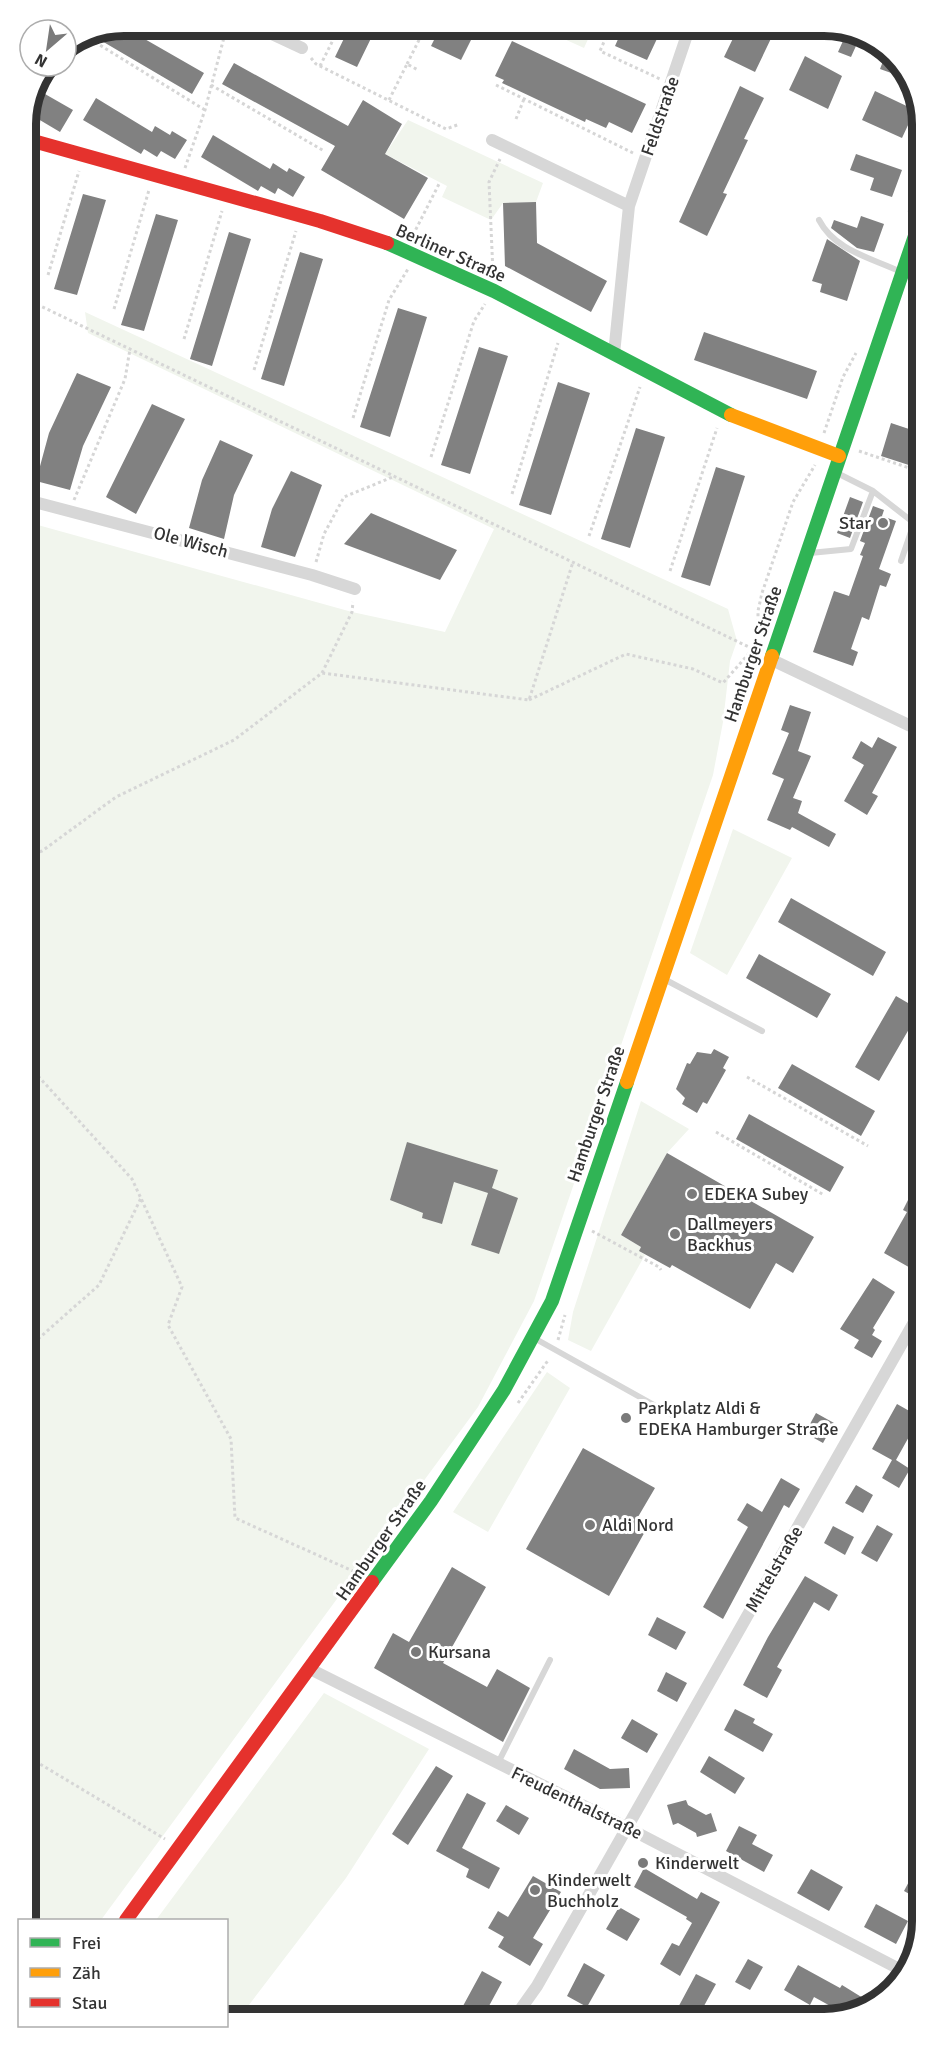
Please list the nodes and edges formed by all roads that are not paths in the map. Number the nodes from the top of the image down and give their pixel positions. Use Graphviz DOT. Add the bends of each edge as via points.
graph roads {
  1 [pos="276,36"];
  2 [pos="687,36"];
  3 [pos="302,48"];
  4 [pos="492,140"];
  5 [pos="36,142"];
  6 [pos="629,206"];
  7 [pos="819,220"];
  8 [pos="912,224"];
  9 [pos="902,273"];
  10 [pos="614,354"];
  11 [pos="839,456"];
  12 [pos="834,471"];
  13 [pos="873,490"];
  14 [pos="36,502"];
  15 [pos="912,521"];
  16 [pos="912,529"];
  17 [pos="806,553"];
  18 [pos="901,561"];
  19 [pos="355,589"];
  20 [pos="770,658"];
  21 [pos="912,727"];
  22 [pos="661,978"];
  23 [pos="762,1031"];
  24 [pos="912,1326"];
  25 [pos="534,1338"];
  26 [pos="672,1415"];
  27 [pos="550,1660"];
  28 [pos="310,1669"];
  29 [pos="498,1764"];
  30 [pos="626,1827"];
  31 [pos="127,1919"];
  32 [pos="898,1968"];
  33 [pos="520,2009"];
  1 -- 3 [label="street"];
  2 -- 6 [label="street, Feldstraße"];
  4 -- 6 [label="street"];
  5 -- 10 [label="main road, Berliner Straße" via="300,215 411,252"];
  6 -- 10 [label="street, Feldstraße"];
  7 -- 9 [label="lane" via="828,236 841,246"];
  8 -- 9 [label="main road, Hamburger Straße"];
  9 -- 11 [label="main road, Hamburger Straße"];
  10 -- 11 [label="main road, Berliner Straße" via="723,412"];
  11 -- 12 [label="main road, Hamburger Straße"];
  12 -- 13 [label="lane"];
  12 -- 17 [label="main road, Hamburger Straße"];
  13 -- 15 [label="lane"];
  13 -- 17 [label="lane" via="850,549"];
  14 -- 19 [label="street, Ole Wisch"];
  16 -- 18 [label="lane"];
  17 -- 20 [label="main road, Hamburger Straße"];
  20 -- 21 [label="street"];
  20 -- 22 [label="main road, Hamburger Straße"];
  22 -- 23 [label="lane"];
  22 -- 25 [label="main road, Hamburger Straße" via="552,1301"];
  24 -- 30 [label="street, Mittelstraße"];
  25 -- 26 [label="lane"];
  25 -- 28 [label="main road, Hamburger Straße" via="431,1501"];
  27 -- 29 [label="lane"];
  28 -- 29 [label="street, Freudenthalstraße"];
  28 -- 31 [label="main road, Hamburger Straße"];
  29 -- 30 [label="street, Freudenthalstraße"];
  30 -- 32 [label="street, Freudenthalstraße"];
  30 -- 33 [label="street, Mittelstraße" via="537,1986"];
}
